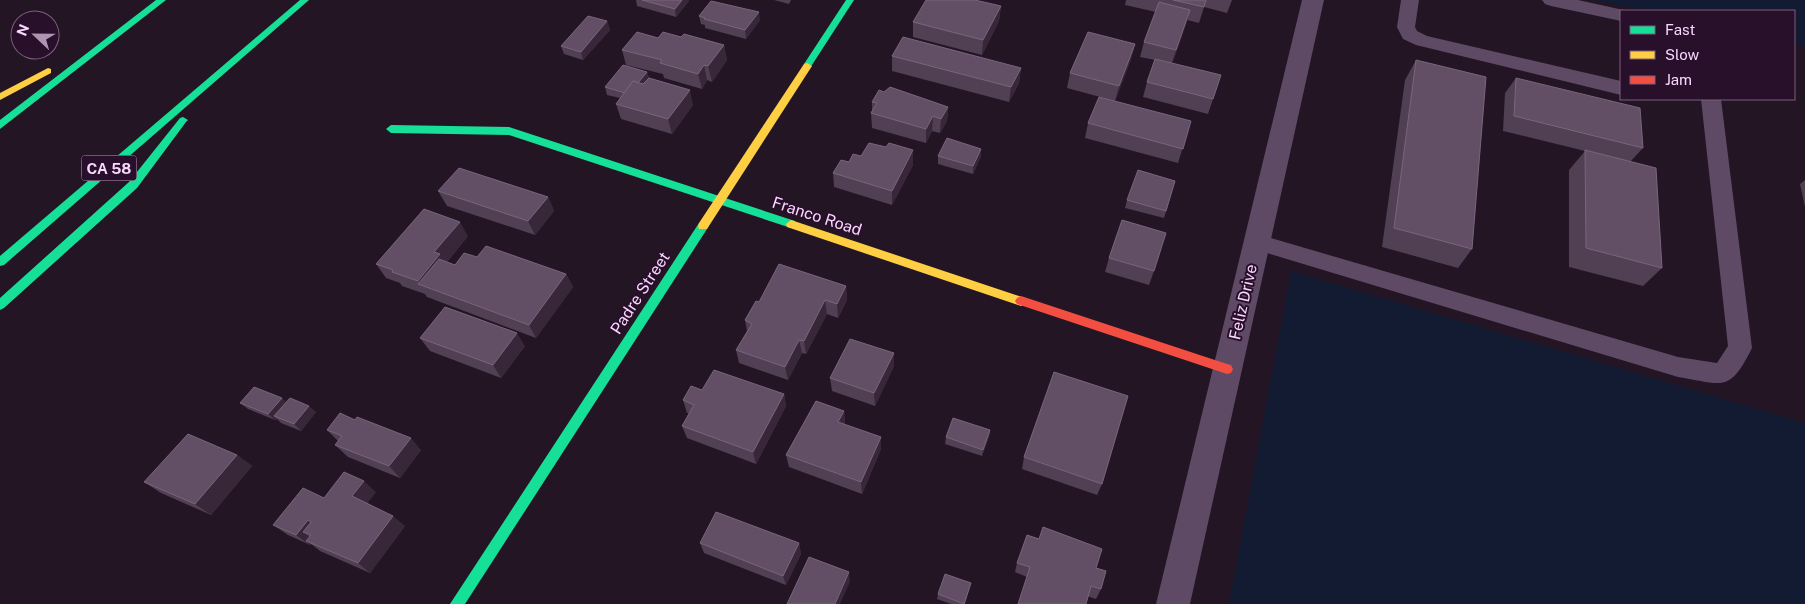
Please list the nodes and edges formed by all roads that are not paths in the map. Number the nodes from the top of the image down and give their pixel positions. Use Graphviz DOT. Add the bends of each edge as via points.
graph roads {
  1 [pos="162,0"];
  2 [pos="305,0"];
  3 [pos="850,0"];
  4 [pos="1313,0"];
  5 [pos="1410,0"];
  6 [pos="1551,0"];
  7 [pos="1620,15"];
  8 [pos="126,28"];
  9 [pos="219,74"];
  10 [pos="1620,88"];
  11 [pos="0,97"];
  12 [pos="1711,100"];
  13 [pos="0,125"];
  14 [pos="391,129"];
  15 [pos="720,201"];
  16 [pos="1257,242"];
  17 [pos="0,262"];
  18 [pos="0,305"];
  19 [pos="1227,369"];
  20 [pos="458,604"];
  21 [pos="1173,604"];
  1 -- 8 [label="main road"];
  2 -- 9 [label="main road, CA 58"];
  3 -- 15 [label="main road, Padre Street"];
  4 -- 16 [label="street, Feliz Drive"];
  5 -- 10 [label="lane" via="1406,27 1409,35 1422,41"];
  6 -- 7 [label="lane"];
  8 -- 11 [label="main road"];
  8 -- 13 [label="main road"];
  9 -- 17 [label="main road, CA 58"];
  9 -- 18 [label="main road" via="132,185"];
  12 -- 16 [label="lane" via="1740,348 1723,374 1678,367"];
  14 -- 15 [label="main road, Franco Road" via="509,130"];
  15 -- 19 [label="main road, Franco Road"];
  15 -- 20 [label="main road, Padre Street"];
  16 -- 19 [label="street, Feliz Drive"];
  19 -- 21 [label="street, Feliz Drive"];
}
